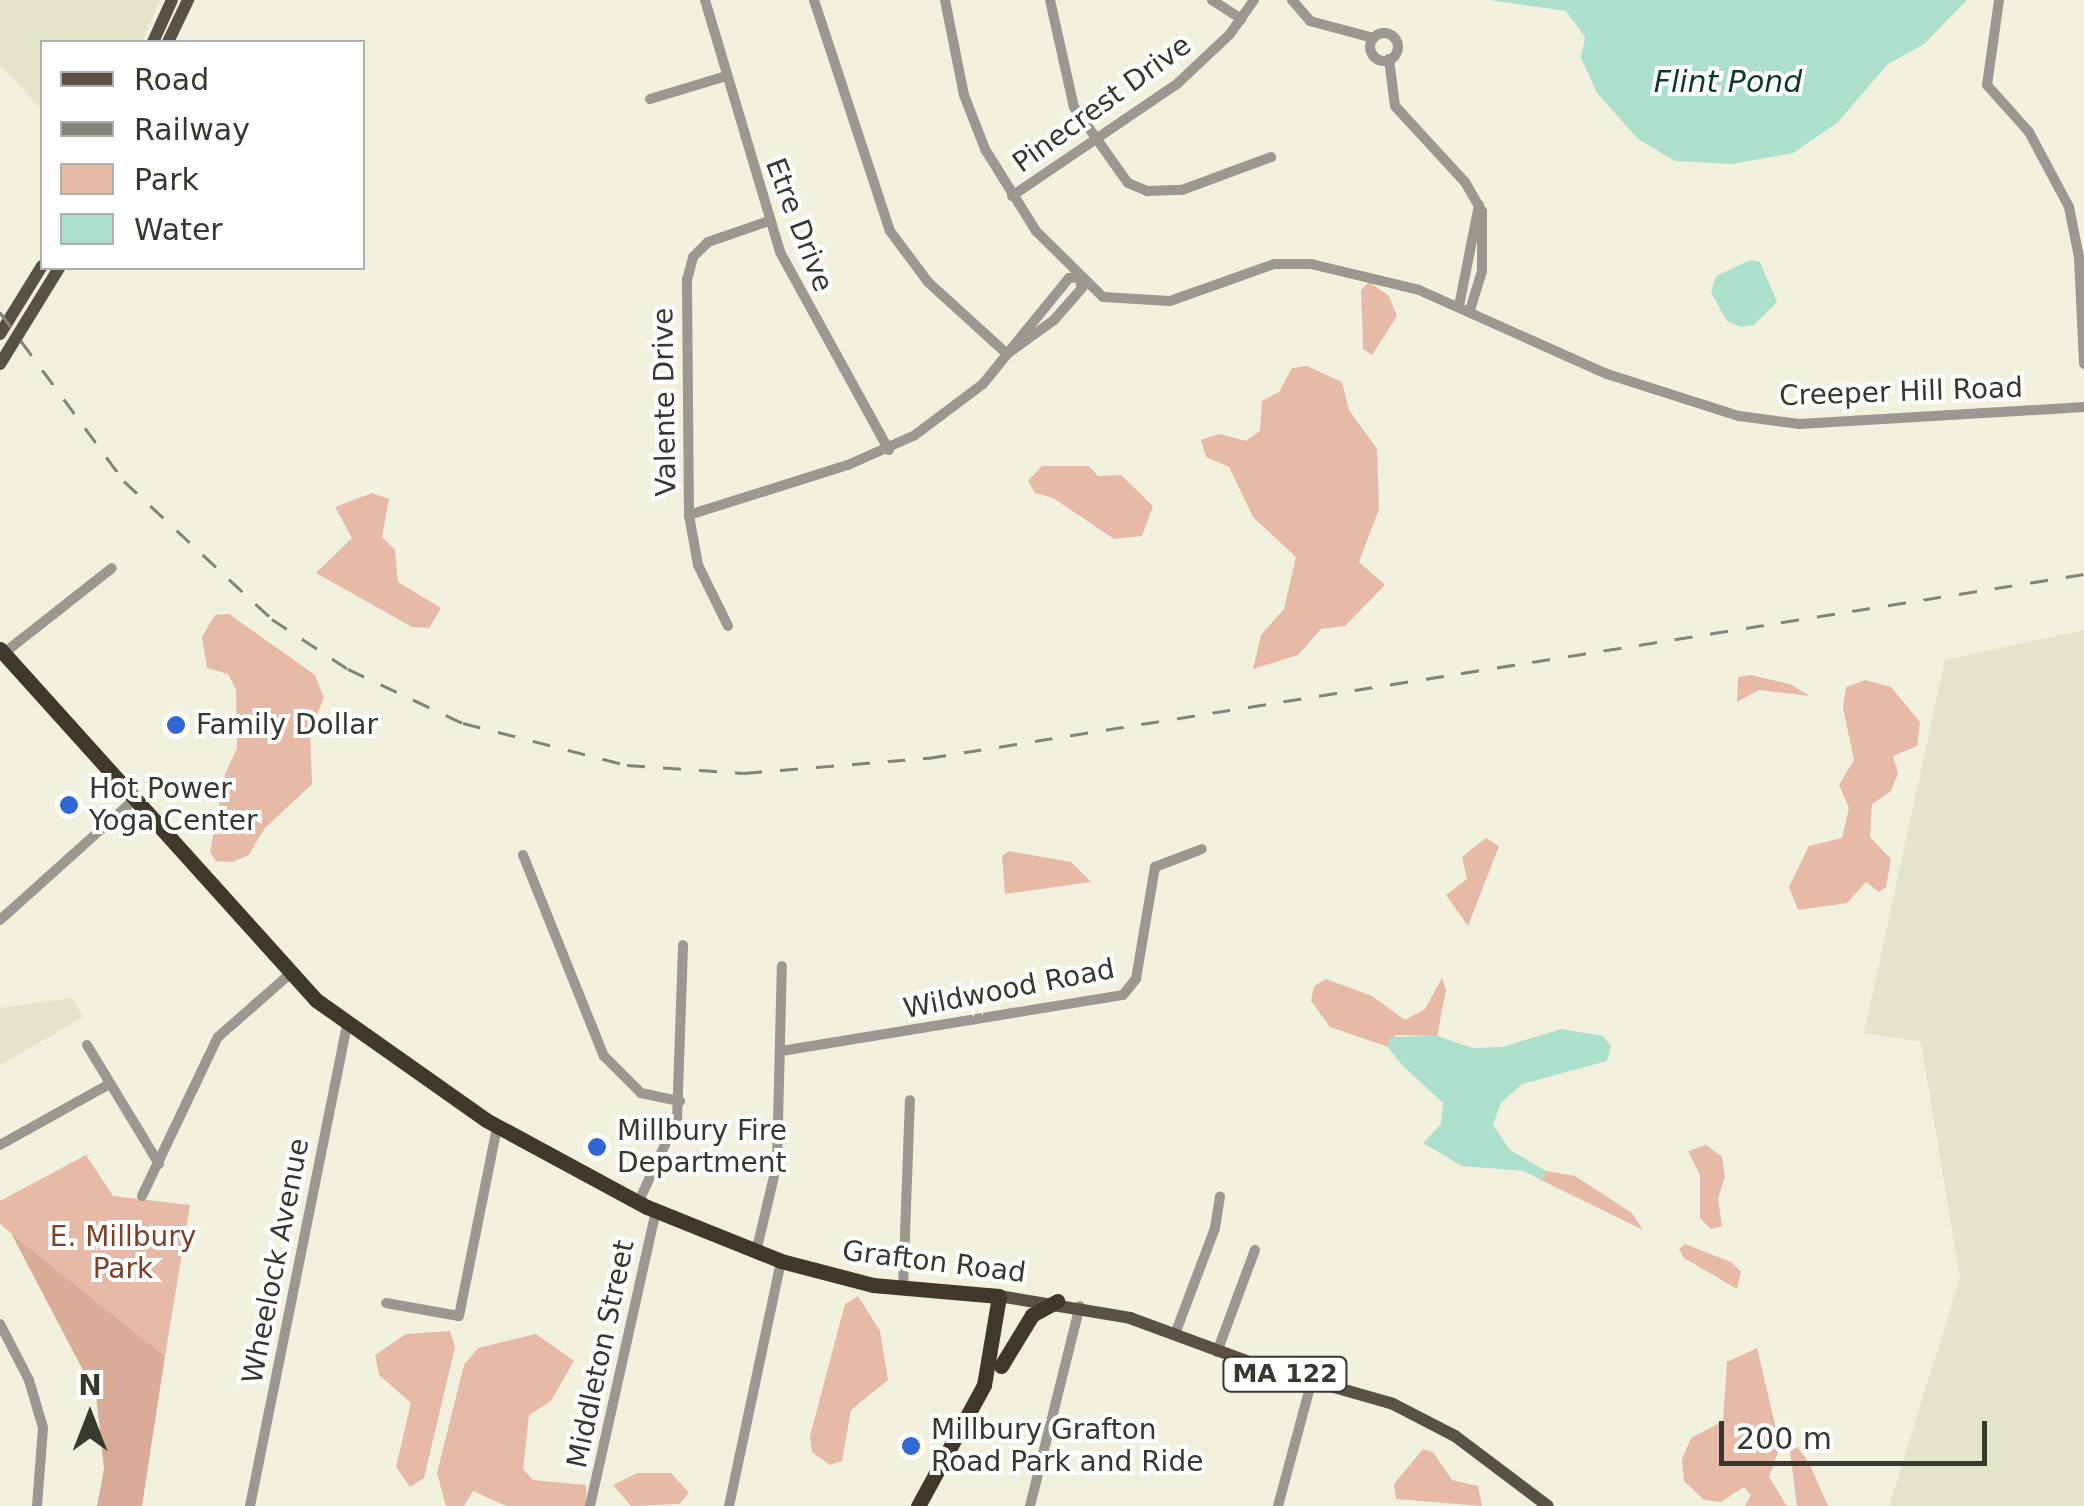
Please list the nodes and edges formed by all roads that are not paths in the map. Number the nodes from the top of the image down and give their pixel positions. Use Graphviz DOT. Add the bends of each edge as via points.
graph roads {
  1 [pos="172,0"];
  2 [pos="188,0"];
  3 [pos="704,0"];
  4 [pos="814,0"];
  5 [pos="945,0"];
  6 [pos="1050,0"];
  7 [pos="1212,0"];
  8 [pos="1254,0"];
  9 [pos="1292,0"];
  10 [pos="1999,0"];
  11 [pos="1242,19"];
  12 [pos="1373,38"];
  13 [pos="154,40"];
  14 [pos="169,40"];
  15 [pos="1389,60"];
  16 [pos="726,76"];
  17 [pos="650,99"];
  18 [pos="1096,141"];
  19 [pos="1271,158"];
  20 [pos="1012,196"];
  21 [pos="769,221"];
  22 [pos="40,269"];
  23 [pos="59,270"];
  24 [pos="1079,277"];
  25 [pos="1465,308"];
  26 [pos="0,334"];
  27 [pos="1007,354"];
  28 [pos="0,364"];
  29 [pos="2084,364"];
  30 [pos="2084,408"];
  31 [pos="889,450"];
  32 [pos="689,515"];
  33 [pos="112,568"];
  34 [pos="728,626"];
  35 [pos="2,651"];
  36 [pos="135,799"];
  37 [pos="1202,849"];
  38 [pos="522,855"];
  39 [pos="0,920"];
  40 [pos="683,945"];
  41 [pos="782,966"];
  42 [pos="291,973"];
  43 [pos="347,1026"];
  44 [pos="87,1045"];
  45 [pos="781,1051"];
  46 [pos="108,1085"];
  47 [pos="910,1100"];
  48 [pos="680,1101"];
  49 [pos="497,1127"];
  50 [pos="0,1145"];
  51 [pos="159,1164"];
  52 [pos="142,1196"];
  53 [pos="1220,1196"];
  54 [pos="638,1203"];
  55 [pos="656,1211"];
  56 [pos="1255,1250"];
  57 [pos="756,1252"];
  58 [pos="781,1261"];
  59 [pos="902,1289"];
  60 [pos="999,1296"];
  61 [pos="1056,1302"];
  62 [pos="386,1303"];
  63 [pos="1080,1306"];
  64 [pos="0,1324"];
  65 [pos="1175,1334"];
  66 [pos="1217,1352"];
  67 [pos="1002,1366"];
  68 [pos="1312,1380"];
  69 [pos="37,1506"];
  70 [pos="250,1506"];
  71 [pos="590,1506"];
  72 [pos="730,1506"];
  73 [pos="918,1506"];
  74 [pos="929,1506"];
  75 [pos="1030,1506"];
  76 [pos="1278,1506"];
  77 [pos="1548,1506"];
  1 -- 13 [label="main road"];
  2 -- 14 [label="main road"];
  3 -- 16 [label="street, Etre Drive"];
  4 -- 27 [label="street" via="890,231 928,282"];
  5 -- 20 [label="street" via="970,115"];
  6 -- 18 [label="street" via="1066,84"];
  7 -- 11 [label="street"];
  8 -- 11 [label="street, Pinecrest Drive"];
  9 -- 12 [label="street" via="1310,21"];
  10 -- 29 [label="street" via="1987,85 2029,132 2069,207 2080,257"];
  11 -- 18 [label="street, Pinecrest Drive" via="1193,70"];
  12 -- 15 [label="street" via="1372,55"];
  12 -- 15 [label="street" via="1394,37 1397,49"];
  15 -- 25 [label="street" via="1396,106 1479,206"];
  16 -- 17 [label="street"];
  16 -- 21 [label="street, Etre Drive"];
  18 -- 19 [label="street" via="1124,180 1147,191 1182,190"];
  18 -- 20 [label="street, Pinecrest Drive"];
  20 -- 24 [label="street"];
  21 -- 31 [label="street, Etre Drive" via="812,317"];
  21 -- 32 [label="street, Valente Drive" via="715,238 690,263"];
  22 -- 26 [label="main road"];
  23 -- 28 [label="main road"];
  24 -- 25 [label="street, Creeper Hill Road" via="1112,300 1156,303 1274,264 1304,263 1389,281"];
  24 -- 27 [label="street" via="1082,288 1054,320"];
  25 -- 30 [label="street, Creeper Hill Road" via="1607,374 1704,409 1800,424"];
  27 -- 31 [label="street" via="960,404"];
  31 -- 32 [label="street"];
  32 -- 34 [label="street, Valente Drive" via="698,565"];
  33 -- 35 [label="street"];
  35 -- 36 [label="highway, MA 122"];
  36 -- 39 [label="street"];
  36 -- 42 [label="highway, Grafton Road / MA 122"];
  37 -- 45 [label="street, Wildwood Road" via="1154,867 1136,979 1124,994"];
  38 -- 48 [label="street" via="604,1056 641,1093"];
  40 -- 48 [label="street"];
  41 -- 45 [label="street"];
  42 -- 43 [label="highway, Grafton Road / MA 122"];
  42 -- 51 [label="street" via="218,1036"];
  43 -- 49 [label="highway, Grafton Road / MA 122"];
  43 -- 70 [label="street, Wheelock Avenue"];
  44 -- 46 [label="street"];
  45 -- 57 [label="street" via="778,1164"];
  46 -- 50 [label="street"];
  46 -- 51 [label="street"];
  47 -- 59 [label="street"];
  48 -- 54 [label="street" via="664,1154"];
  49 -- 54 [label="highway, Grafton Road / MA 122"];
  49 -- 62 [label="street" via="459,1316"];
  51 -- 52 [label="street"];
  53 -- 65 [label="street" via="1215,1228"];
  54 -- 55 [label="highway, Grafton Road / MA 122"];
  55 -- 57 [label="highway, Grafton Road / MA 122"];
  55 -- 71 [label="street, Middleton Street"];
  56 -- 66 [label="street"];
  57 -- 58 [label="highway, Grafton Road / MA 122"];
  58 -- 59 [label="highway, Grafton Road / MA 122"];
  58 -- 72 [label="street"];
  59 -- 60 [label="highway, Grafton Road / MA 122"];
  60 -- 61 [label="main road, Grafton Road / MA 122"];
  60 -- 67 [label="highway"];
  60 -- 73 [label="highway" via="984,1385"];
  61 -- 63 [label="main road, Grafton Road / MA 122"];
  61 -- 67 [label="highway" via="1032,1315"];
  63 -- 65 [label="main road, Grafton Road / MA 122"];
  63 -- 75 [label="street"];
  64 -- 69 [label="street" via="42,1428"];
  65 -- 66 [label="main road, Grafton Road / MA 122"];
  66 -- 68 [label="main road, Grafton Road / MA 122"];
  67 -- 74 [label="highway"];
  68 -- 76 [label="street"];
  68 -- 77 [label="main road, Grafton Road / MA 122" via="1437,1424"];
}
